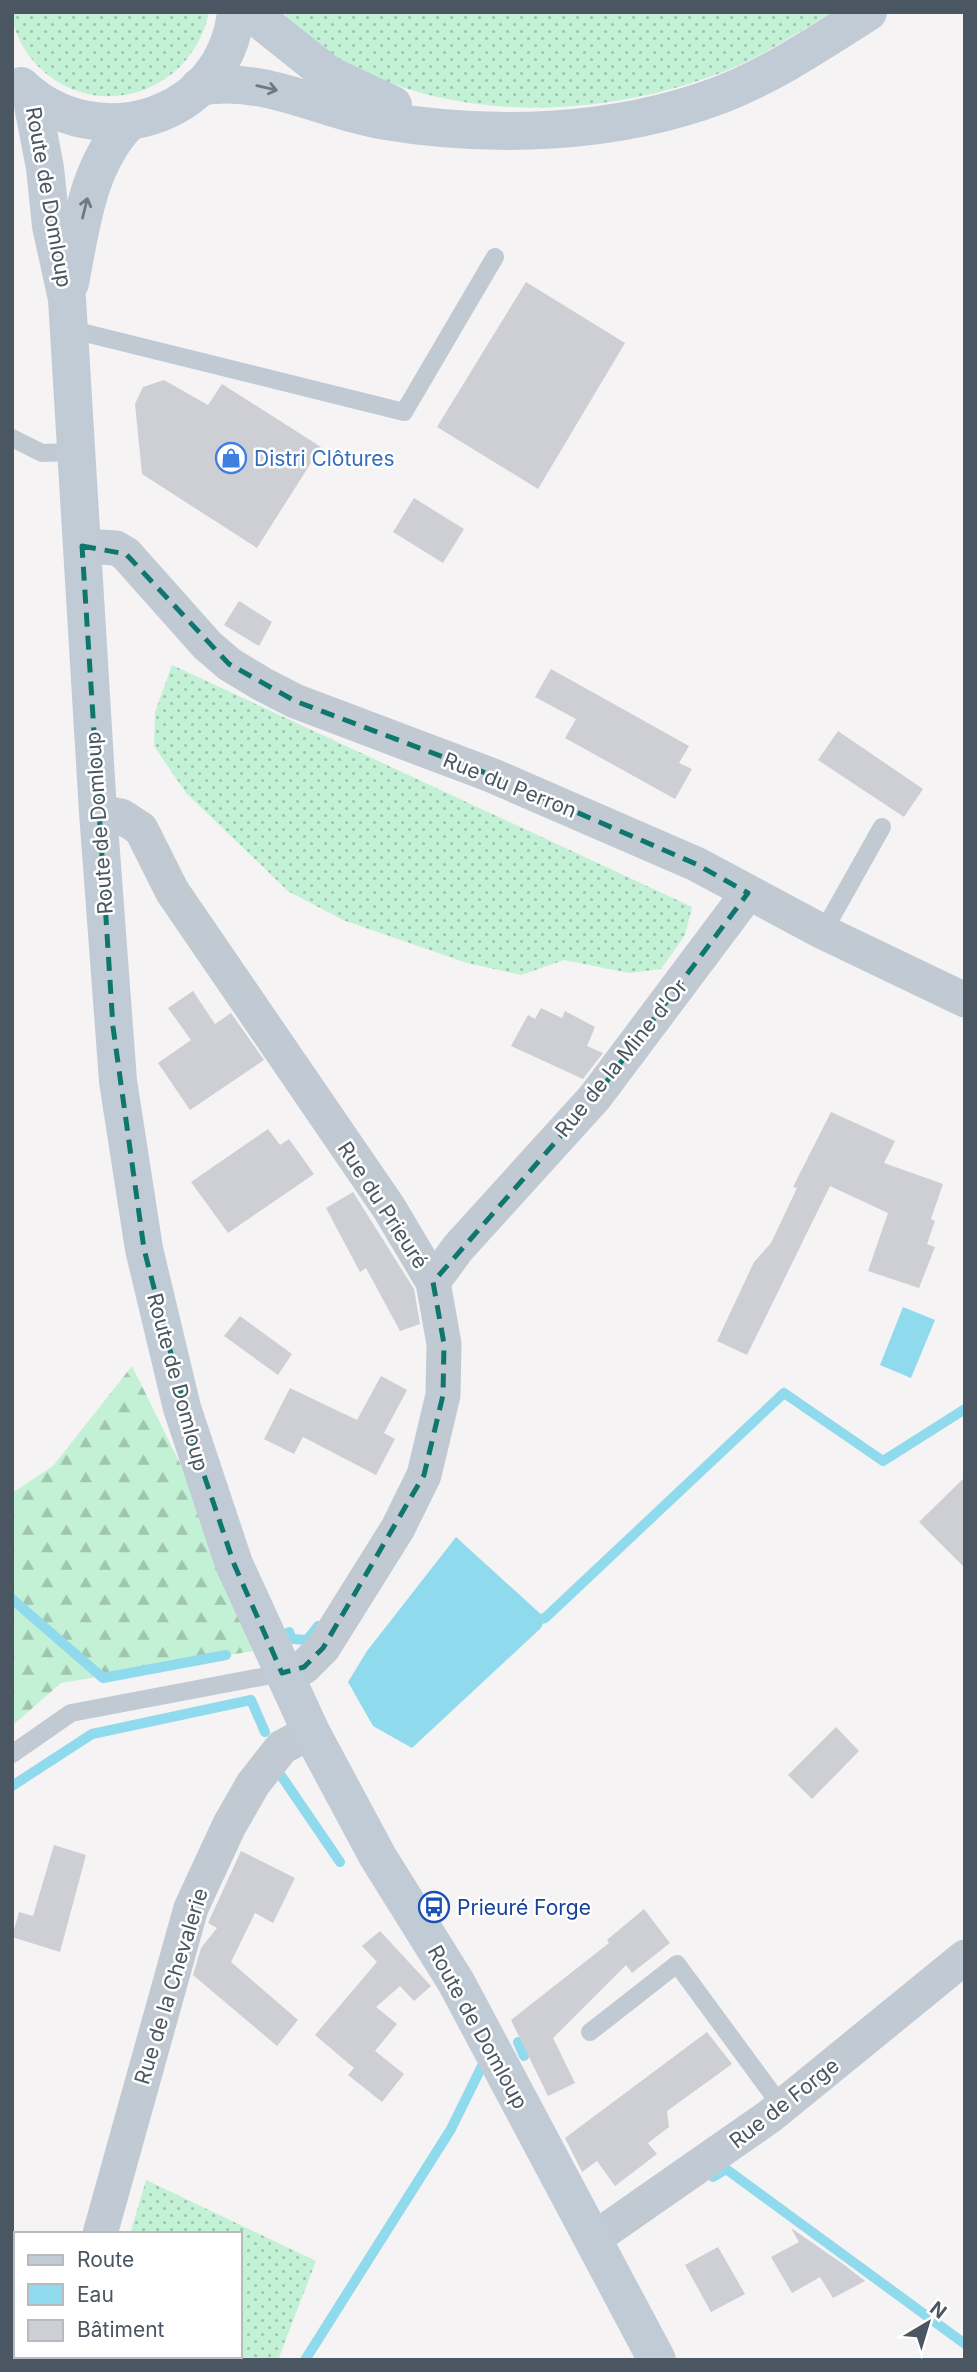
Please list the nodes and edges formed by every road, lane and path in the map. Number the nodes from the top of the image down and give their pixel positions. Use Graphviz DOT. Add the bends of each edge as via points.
graph roads {
  1 [pos="236,12"];
  2 [pos="250,12"];
  3 [pos="868,12"];
  4 [pos="21,86"];
  5 [pos="199,87"];
  6 [pos="128,123"];
  7 [pos="443,126"];
  8 [pos="495,257"];
  9 [pos="68,314"];
  10 [pos="12,438"];
  11 [pos="76,453"];
  12 [pos="82,546"];
  13 [pos="98,812"];
  14 [pos="882,827"];
  15 [pos="748,894"];
  16 [pos="823,932"];
  17 [pos="965,1000"];
  18 [pos="433,1282"];
  19 [pos="282,1673"];
  20 [pos="311,1732"];
  21 [pos="12,1754"];
  22 [pos="965,1957"];
  23 [pos="590,2032"];
  24 [pos="782,2107"];
  25 [pos="101,2232"];
  26 [pos="595,2238"];
  27 [pos="657,2360"];
  1 -- 5 [label="street" via="223,55"];
  2 -- 7 [label="street" via="329,75"];
  3 -- 7 [label="street" via="754,79 657,114 545,130"];
  4 -- 6 [label="street" via="66,116"];
  4 -- 9 [label="street, Route de Domloup" via="43,156"];
  5 -- 6 [label="street" via="167,110"];
  5 -- 7 [label="street, one-way" via="251,85 379,120"];
  9 -- 6 [label="street, Route de Domloup, one-way" via="88,198 112,141"];
  8 -- 9 [label="lane" via="404,412"];
  9 -- 11 [label="street, Route de Domloup"];
  10 -- 11 [label="lane" via="42,453"];
  11 -- 12 [label="street, Route de Domloup"];
  12 -- 13 [label="street, Route de Domloup"];
  12 -- 15 [label="street, Rue du Perron" via="116,548 126,554 207,645 229,664 295,702 491,775 696,864"];
  13 -- 18 [label="street, Rue du Prieuré" via="121,816 141,829 179,902 389,1208"];
  13 -- 19 [label="street, Route de Domloup" via="117,1068 144,1249 164,1342 199,1463 234,1564"];
  14 -- 16 [label="lane"];
  15 -- 16 [label="street, Rue du Perron"];
  15 -- 18 [label="street, Rue de la Mine d'Or" via="595,1097 458,1248"];
  16 -- 17 [label="street, Rue du Perron"];
  18 -- 19 [label="street, Rue du Prieuré" via="444,1344 443,1395 424,1475 398,1528 323,1648 304,1667"];
  19 -- 20 [label="street, Route de Domloup"];
  19 -- 21 [label="lane" via="71,1713"];
  20 -- 25 [label="street, Rue de la Chevalerie" via="282,1747 253,1784 191,1909"];
  20 -- 26 [label="street, Route de Domloup" via="378,1857 456,1982"];
  22 -- 24 [label="street, Rue de Forge"];
  23 -- 24 [label="lane" via="677,1965"];
  24 -- 26 [label="street, Rue de Forge"];
  26 -- 27 [label="street, Route de Domloup"];
}
